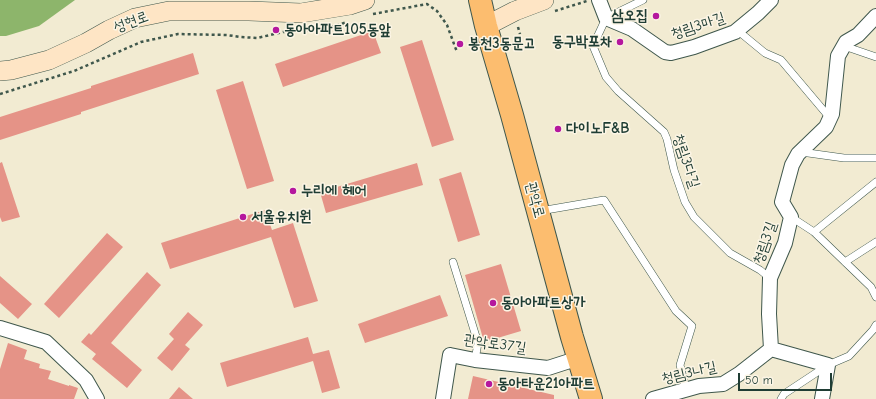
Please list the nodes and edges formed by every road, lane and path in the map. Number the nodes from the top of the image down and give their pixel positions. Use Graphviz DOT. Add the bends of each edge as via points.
graph roads {
  1 [pos="480,0"];
  2 [pos="544,0"];
  3 [pos="599,0"];
  4 [pos="643,0"];
  5 [pos="771,0"];
  6 [pos="368,7"];
  7 [pos="876,16"];
  8 [pos="606,18"];
  9 [pos="350,21"];
  10 [pos="486,26"];
  11 [pos="518,26"];
  12 [pos="737,30"];
  13 [pos="520,34"];
  14 [pos="844,46"];
  15 [pos="457,52"];
  16 [pos="876,57"];
  17 [pos="0,71"];
  18 [pos="0,94"];
  19 [pos="830,118"];
  20 [pos="801,152"];
  21 [pos="876,158"];
  22 [pos="876,182"];
  23 [pos="538,211"];
  24 [pos="791,217"];
  25 [pos="814,232"];
  26 [pos="876,242"];
  27 [pos="454,262"];
  28 [pos="845,262"];
  29 [pos="770,278"];
  30 [pos="876,297"];
  31 [pos="876,325"];
  32 [pos="0,328"];
  33 [pos="771,349"];
  34 [pos="578,358"];
  35 [pos="475,360"];
  36 [pos="828,365"];
  37 [pos="686,390"];
  38 [pos="97,399"];
  39 [pos="443,399"];
  40 [pos="591,399"];
  41 [pos="653,399"];
  42 [pos="781,399"];
  43 [pos="822,399"];
  1 -- 10 [label="main road, 관악로"];
  2 -- 10 [label="street"];
  3 -- 8 [label="street"];
  4 -- 8 [label="lane"];
  5 -- 12 [label="street, 청림3마길"];
  6 -- 15 [label="path" via="378,12 427,4 437,11 447,24"];
  6 -- 17 [label="street, 성현로" via="350,5 301,13 169,11 135,18 49,60"];
  7 -- 14 [label="street"];
  8 -- 12 [label="street, 청림3마길" via="632,29 665,52 671,53"];
  8 -- 29 [label="lane, 청림3다길" via="593,46 606,77 664,132 685,202 694,217 730,253"];
  9 -- 18 [label="path" via="329,28 283,32 257,38 178,34 141,42 74,71"];
  10 -- 23 [label="main road, 관악로"];
  11 -- 13 [label="path"];
  12 -- 19 [label="lane, 청림3마길" via="765,53 781,60"];
  14 -- 16 [label="lane"];
  14 -- 19 [label="street, 청림3길" via="838,56"];
  19 -- 20 [label="street, 청림3길" via="826,127"];
  20 -- 21 [label="lane" via="844,158"];
  20 -- 24 [label="street, 청림3길" via="792,165 782,202"];
  22 -- 25 [label="lane"];
  23 -- 34 [label="main road, 관악로"];
  23 -- 37 [label="lane" via="604,200 676,311 692,326 680,364"];
  24 -- 25 [label="lane"];
  24 -- 29 [label="street, 청림3길" via="785,243"];
  25 -- 28 [label="lane"];
  26 -- 28 [label="lane"];
  27 -- 35 [label="lane" via="478,343"];
  28 -- 30 [label="lane" via="871,287"];
  29 -- 33 [label="street, 청림3길"];
  31 -- 36 [label="lane" via="849,356"];
  32 -- 38 [label="street" via="46,342 86,380"];
  33 -- 36 [label="street"];
  33 -- 37 [label="street, 청림3나길" via="723,384"];
  34 -- 35 [label="street, 관악로37길" via="548,368"];
  34 -- 40 [label="main road, 관악로"];
  35 -- 39 [label="street, 관악로37길" via="450,355"];
  36 -- 42 [label="lane" via="784,394"];
  36 -- 43 [label="street"];
  37 -- 41 [label="street, 청림3나길"];
}
